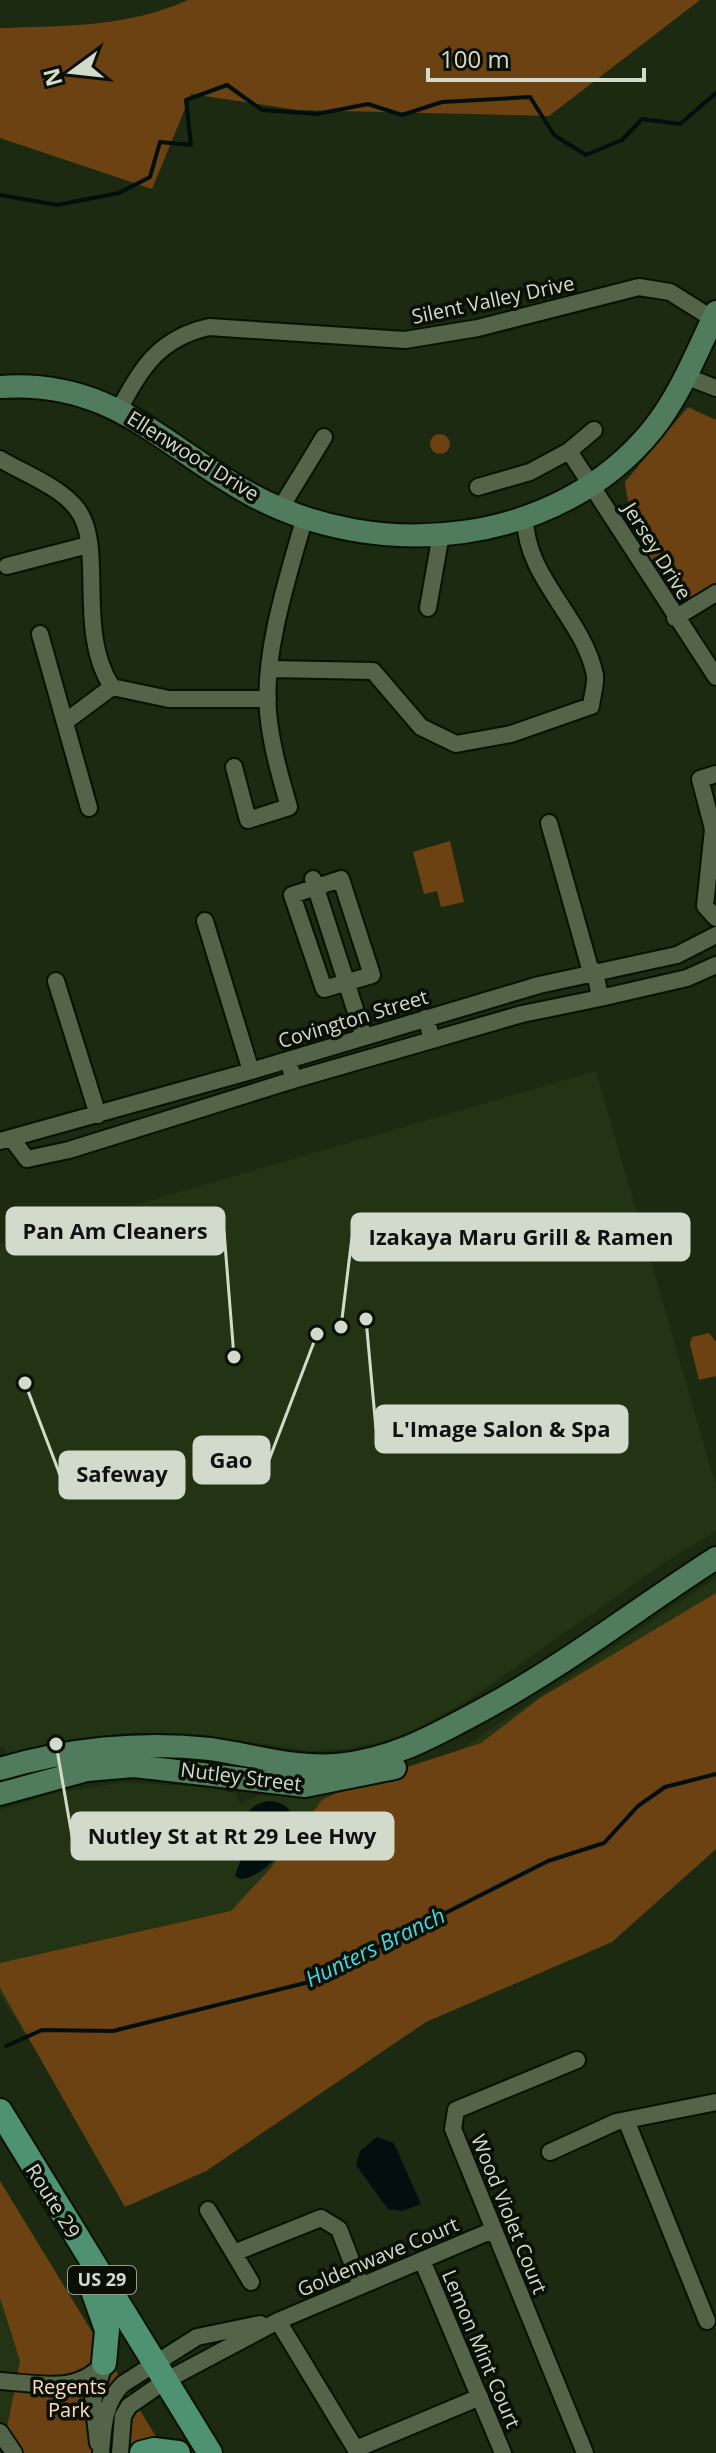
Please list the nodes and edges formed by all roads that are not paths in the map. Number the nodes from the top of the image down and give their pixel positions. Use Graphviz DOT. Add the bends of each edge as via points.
graph roads {
  1 [pos="714,316"];
  2 [pos="685,376"];
  3 [pos="0,387"];
  4 [pos="716,388"];
  5 [pos="119,410"];
  6 [pos="594,430"];
  7 [pos="324,437"];
  8 [pos="569,451"];
  9 [pos="0,459"];
  10 [pos="592,485"];
  11 [pos="478,487"];
  12 [pos="280,509"];
  13 [pos="525,517"];
  14 [pos="304,520"];
  15 [pos="441,534"];
  16 [pos="88,545"];
  17 [pos="7,566"];
  18 [pos="716,593"];
  19 [pos="428,608"];
  20 [pos="675,618"];
  21 [pos="40,634"];
  22 [pos="271,669"];
  23 [pos="716,677"];
  24 [pos="112,687"];
  25 [pos="268,699"];
  26 [pos="65,722"];
  27 [pos="234,767"];
  28 [pos="716,774"];
  29 [pos="89,808"];
  30 [pos="549,823"];
  31 [pos="314,882"];
  32 [pos="716,918"];
  33 [pos="205,921"];
  34 [pos="709,939"];
  35 [pos="716,964"];
  36 [pos="593,971"];
  37 [pos="56,981"];
  38 [pos="346,982"];
  39 [pos="600,998"];
  40 [pos="426,1018"];
  41 [pos="364,1037"];
  42 [pos="432,1040"];
  43 [pos="288,1060"];
  44 [pos="251,1071"];
  45 [pos="293,1080"];
  46 [pos="98,1115"];
  47 [pos="6,1140"];
  48 [pos="716,1558"];
  49 [pos="510,1698"];
  50 [pos="0,1769"];
  51 [pos="0,1794"];
  52 [pos="577,2060"];
  53 [pos="716,2102"];
  54 [pos="0,2111"];
  55 [pos="626,2120"];
  56 [pos="550,2152"];
  57 [pos="208,2210"];
  58 [pos="65,2220"];
  59 [pos="493,2230"];
  60 [pos="234,2253"];
  61 [pos="422,2260"];
  62 [pos="251,2282"];
  63 [pos="361,2286"];
  64 [pos="278,2321"];
  65 [pos="707,2321"];
  66 [pos="104,2363"];
  67 [pos="160,2372"];
  68 [pos="0,2381"];
  69 [pos="480,2397"];
  70 [pos="0,2432"];
  71 [pos="357,2451"];
  72 [pos="14,2453"];
  73 [pos="101,2453"];
  74 [pos="120,2453"];
  75 [pos="142,2453"];
  76 [pos="178,2453"];
  77 [pos="210,2453"];
  78 [pos="503,2453"];
  79 [pos="585,2453"];
  1 -- 2 [label="main road, Ellenwood Drive"];
  1 -- 5 [label="street, Silent Valley Drive" via="670,292 639,287 478,328 405,340 209,327 178,336 155,354 134,379"];
  2 -- 4 [label="street"];
  2 -- 10 [label="main road, Ellenwood Drive" via="651,432"];
  3 -- 5 [label="main road, Ellenwood Drive" via="65,392"];
  5 -- 12 [label="main road, Ellenwood Drive"];
  6 -- 8 [label="street"];
  7 -- 12 [label="street"];
  8 -- 10 [label="street, Jersey Drive"];
  8 -- 11 [label="street" via="530,472"];
  9 -- 16 [label="street" via="78,509"];
  10 -- 13 [label="main road, Ellenwood Drive"];
  10 -- 20 [label="street, Jersey Drive"];
  12 -- 14 [label="main road, Ellenwood Drive"];
  13 -- 15 [label="main road, Ellenwood Drive"];
  13 -- 22 [label="street" via="525,538 536,566 578,631 595,678 591,706 511,734 456,744 421,727 373,671"];
  14 -- 15 [label="main road, Ellenwood Drive" via="390,535"];
  14 -- 22 [label="street" via="277,616"];
  15 -- 19 [label="street"];
  16 -- 17 [label="street"];
  16 -- 24 [label="street" via="93,645"];
  18 -- 20 [label="street"];
  20 -- 23 [label="street, Jersey Drive"];
  21 -- 26 [label="street"];
  22 -- 25 [label="street"];
  24 -- 25 [label="street" via="169,699"];
  24 -- 26 [label="street"];
  25 -- 27 [label="street" via="275,762 289,807 248,820"];
  26 -- 29 [label="street"];
  28 -- 32 [label="street" via="700,779 713,829 705,906"];
  30 -- 36 [label="street"];
  31 -- 38 [label="street"];
  31 -- 38 [label="street" via="292,895 324,989"];
  31 -- 38 [label="street" via="341,879 372,975"];
  33 -- 44 [label="street"];
  34 -- 35 [label="street"];
  34 -- 36 [label="street, Covington Street" via="677,955"];
  35 -- 39 [label="street" via="687,978"];
  36 -- 39 [label="street"];
  36 -- 40 [label="street, Covington Street"];
  37 -- 46 [label="street"];
  38 -- 41 [label="street"];
  39 -- 42 [label="street"];
  40 -- 41 [label="street, Covington Street"];
  40 -- 42 [label="street"];
  41 -- 43 [label="street, Covington Street"];
  42 -- 45 [label="street"];
  43 -- 44 [label="street, Covington Street"];
  43 -- 45 [label="street"];
  44 -- 46 [label="street, Covington Street"];
  45 -- 47 [label="street" via="27,1159"];
  46 -- 47 [label="street, Covington Street"];
  48 -- 49 [label="main road, Nutley Street"];
  49 -- 50 [label="main road, Nutley Street" via="417,1746 355,1762 293,1764 209,1749 139,1746"];
  49 -- 51 [label="main road, Nutley Street" via="482,1728 445,1749 331,1784 283,1784 134,1766 87,1770"];
  52 -- 59 [label="street, Wood Violet Court" via="456,2110 453,2129"];
  53 -- 55 [label="street"];
  54 -- 58 [label="main road, Route 29 / US 29"];
  55 -- 56 [label="street"];
  55 -- 65 [label="street"];
  57 -- 60 [label="street"];
  58 -- 66 [label="main road" via="107,2330"];
  58 -- 67 [label="main road, Route 29 / US 29"];
  59 -- 61 [label="street, Goldenwave Court"];
  59 -- 79 [label="street, Wood Violet Court"];
  60 -- 62 [label="street"];
  60 -- 63 [label="street" via="321,2218 339,2229"];
  61 -- 63 [label="street, Goldenwave Court"];
  61 -- 69 [label="street, Lemon Mint Court"];
  63 -- 64 [label="street, Goldenwave Court"];
  64 -- 67 [label="street, Goldenwave Court"];
  64 -- 67 [label="street, Goldenwave Court" via="197,2337"];
  64 -- 71 [label="street"];
  66 -- 68 [label="street" via="91,2377 70,2384"];
  66 -- 73 [label="street" via="92,2417"];
  67 -- 73 [label="street" via="115,2392"];
  67 -- 74 [label="street" via="123,2416"];
  67 -- 77 [label="main road, Route 29 / US 29"];
  69 -- 71 [label="street"];
  69 -- 78 [label="street, Lemon Mint Court"];
  70 -- 72 [label="street"];
  75 -- 76 [label="main road"];
}
